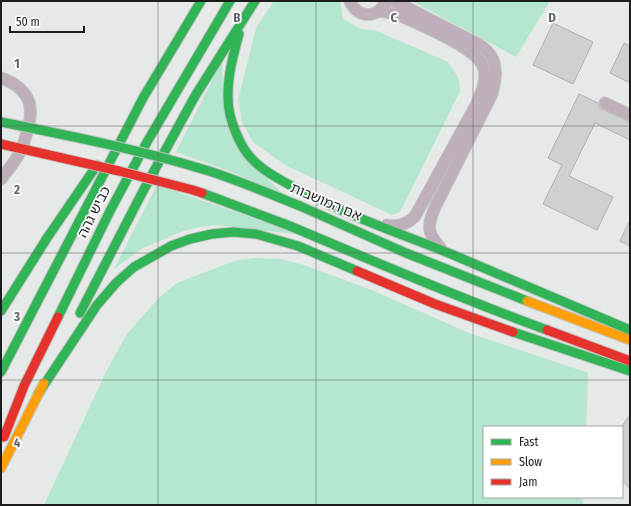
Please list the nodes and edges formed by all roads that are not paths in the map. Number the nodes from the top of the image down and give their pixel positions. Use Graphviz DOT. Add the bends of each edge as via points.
graph roads {
  1 [pos="201,1"];
  2 [pos="230,1"];
  3 [pos="255,1"];
  4 [pos="350,1"];
  5 [pos="386,1"];
  6 [pos="394,1"];
  7 [pos="379,11"];
  8 [pos="245,16"];
  9 [pos="1,78"];
  10 [pos="143,98"];
  11 [pos="605,103"];
  12 [pos="630,114"];
  13 [pos="1,122"];
  14 [pos="1,144"];
  15 [pos="2,177"];
  16 [pos="375,223"];
  17 [pos="450,254"];
  18 [pos="1,311"];
  19 [pos="630,330"];
  20 [pos="630,340"];
  21 [pos="630,361"];
  22 [pos="630,371"];
  23 [pos="1,372"];
  24 [pos="38,394"];
  25 [pos="1,446"];
  26 [pos="1,468"];
  1 -- 10 [label="main road, כביש גהה"];
  2 -- 25 [label="main road, כביש גהה" via="147,142 111,209 24,386"];
  3 -- 8 [label="main road"];
  4 -- 7 [label="street" via="362,14 374,14"];
  5 -- 7 [label="street"];
  6 -- 17 [label="street" via="478,44 487,50 495,67 492,94 430,221 430,234 434,241"];
  7 -- 16 [label="street" via="400,16 460,45 473,53 483,67 484,73 482,92 476,105 413,218 392,226"];
  8 -- 16 [label="main road" via="235,50 228,101 230,116 242,146 256,163 290,185 323,202"];
  8 -- 24 [label="main road" via="195,96"];
  9 -- 15 [label="street" via="23,92 31,107 26,136 18,155"];
  10 -- 18 [label="main road" via="47,238"];
  10 -- 23 [label="main road, כביש גהה"];
  11 -- 12 [label="street"];
  13 -- 20 [label="main road, אם המושבות, bridge" via="195,167 230,179 509,294"];
  14 -- 21 [label="main road, bridge" via="193,190 290,226 488,308"];
  16 -- 17 [label="main road"];
  17 -- 19 [label="main road"];
  22 -- 24 [label="main road" via="435,304 298,246 256,234 233,232 190,239 171,246 134,267 97,304"];
  24 -- 26 [label="main road"];
}
